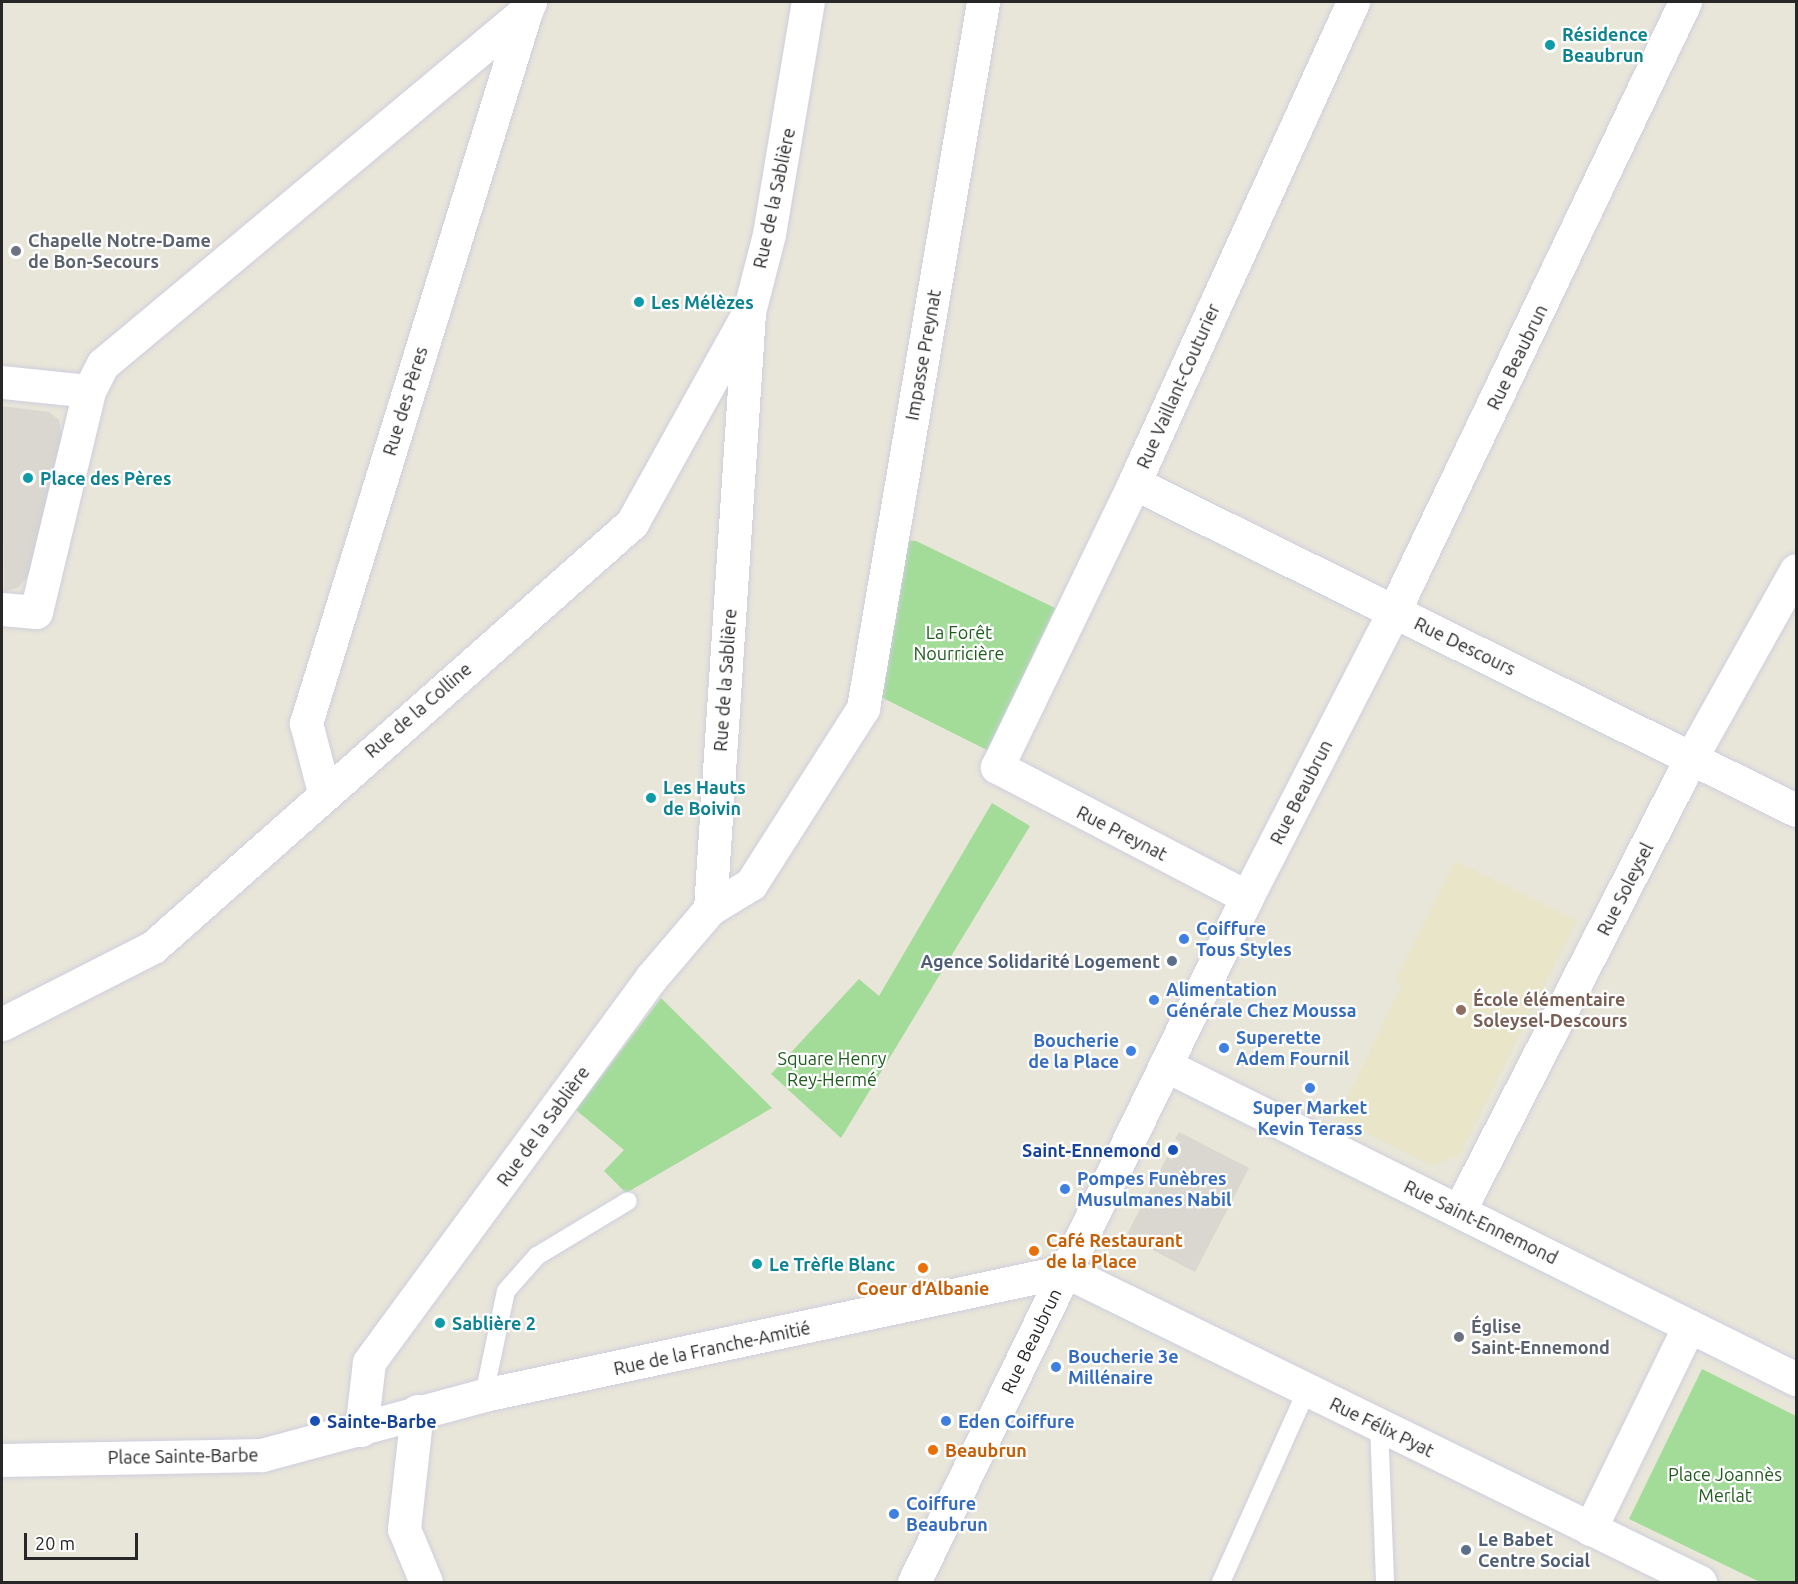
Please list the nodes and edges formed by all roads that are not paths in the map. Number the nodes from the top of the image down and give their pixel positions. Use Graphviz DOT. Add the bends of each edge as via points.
graph roads {
  1 [pos="808,2"];
  2 [pos="983,2"];
  3 [pos="1353,2"];
  4 [pos="1685,2"];
  5 [pos="528,6"];
  6 [pos="749,312"];
  7 [pos="2,382"];
  8 [pos="89,392"];
  9 [pos="1134,483"];
  10 [pos="1797,570"];
  11 [pos="2,609"];
  12 [pos="1394,611"];
  13 [pos="1692,758"];
  14 [pos="997,767"];
  15 [pos="324,792"];
  16 [pos="1795,804"];
  17 [pos="1247,897"];
  18 [pos="710,909"];
  19 [pos="2,1024"];
  20 [pos="1165,1065"];
  21 [pos="628,1201"];
  22 [pos="1459,1211"];
  23 [pos="1065,1271"];
  24 [pos="1689,1326"];
  25 [pos="1797,1379"];
  26 [pos="1307,1390"];
  27 [pos="484,1395"];
  28 [pos="417,1411"];
  29 [pos="1379,1425"];
  30 [pos="361,1431"];
  31 [pos="2,1460"];
  32 [pos="1590,1528"];
  33 [pos="426,1582"];
  34 [pos="914,1582"];
  35 [pos="1221,1582"];
  36 [pos="1385,1582"];
  37 [pos="1700,1582"];
  1 -- 6 [label="street, Rue de la Sablière" via="769,234"];
  2 -- 18 [label="street, Impasse Preynat" via="863,708 752,884"];
  3 -- 9 [label="street, Rue Vaillant-Couturier"];
  4 -- 12 [label="street, Rue Beaubrun"];
  5 -- 8 [label="street, Rue des Pères" via="103,364"];
  5 -- 15 [label="street, Rue des Pères" via="306,723"];
  6 -- 15 [label="street, Rue de la Colline" via="632,523"];
  6 -- 18 [label="street, Rue de la Sablière"];
  7 -- 8 [label="street"];
  8 -- 11 [label="street" via="36,612"];
  9 -- 12 [label="street, Rue Descours"];
  9 -- 14 [label="street, Rue Vaillant-Couturier"];
  10 -- 13 [label="street, Rue Soleysel"];
  12 -- 13 [label="street, Rue Descours"];
  12 -- 17 [label="street, Rue Beaubrun"];
  13 -- 16 [label="street, Rue Descours"];
  13 -- 22 [label="street, Rue Soleysel"];
  14 -- 17 [label="street, Rue Preynat"];
  15 -- 19 [label="street, Rue de la Colline" via="153,947"];
  17 -- 20 [label="street, Rue Beaubrun"];
  18 -- 30 [label="street, Rue de la Sablière" via="651,978 369,1362"];
  20 -- 22 [label="street, Rue Saint-Ennemond"];
  20 -- 23 [label="street, Rue Beaubrun"];
  21 -- 27 [label="lane" via="537,1256 506,1291"];
  22 -- 24 [label="street, Rue Saint-Ennemond"];
  23 -- 26 [label="street, Rue Félix Pyat"];
  23 -- 27 [label="street, Rue de la Franche-Amitié"];
  23 -- 34 [label="street, Rue Beaubrun"];
  24 -- 25 [label="street, Rue Saint-Ennemond"];
  24 -- 32 [label="street"];
  26 -- 29 [label="street, Rue Félix Pyat"];
  26 -- 35 [label="lane"];
  27 -- 28 [label="street, Rue de la Franche-Amitié"];
  28 -- 30 [label="street, Rue de la Franche-Amitié"];
  28 -- 33 [label="street" via="404,1529"];
  29 -- 32 [label="street, Rue Félix Pyat"];
  29 -- 36 [label="lane"];
  30 -- 31 [label="street, Place Sainte-Barbe" via="262,1455"];
  32 -- 37 [label="street, Rue Félix Pyat"];
}
